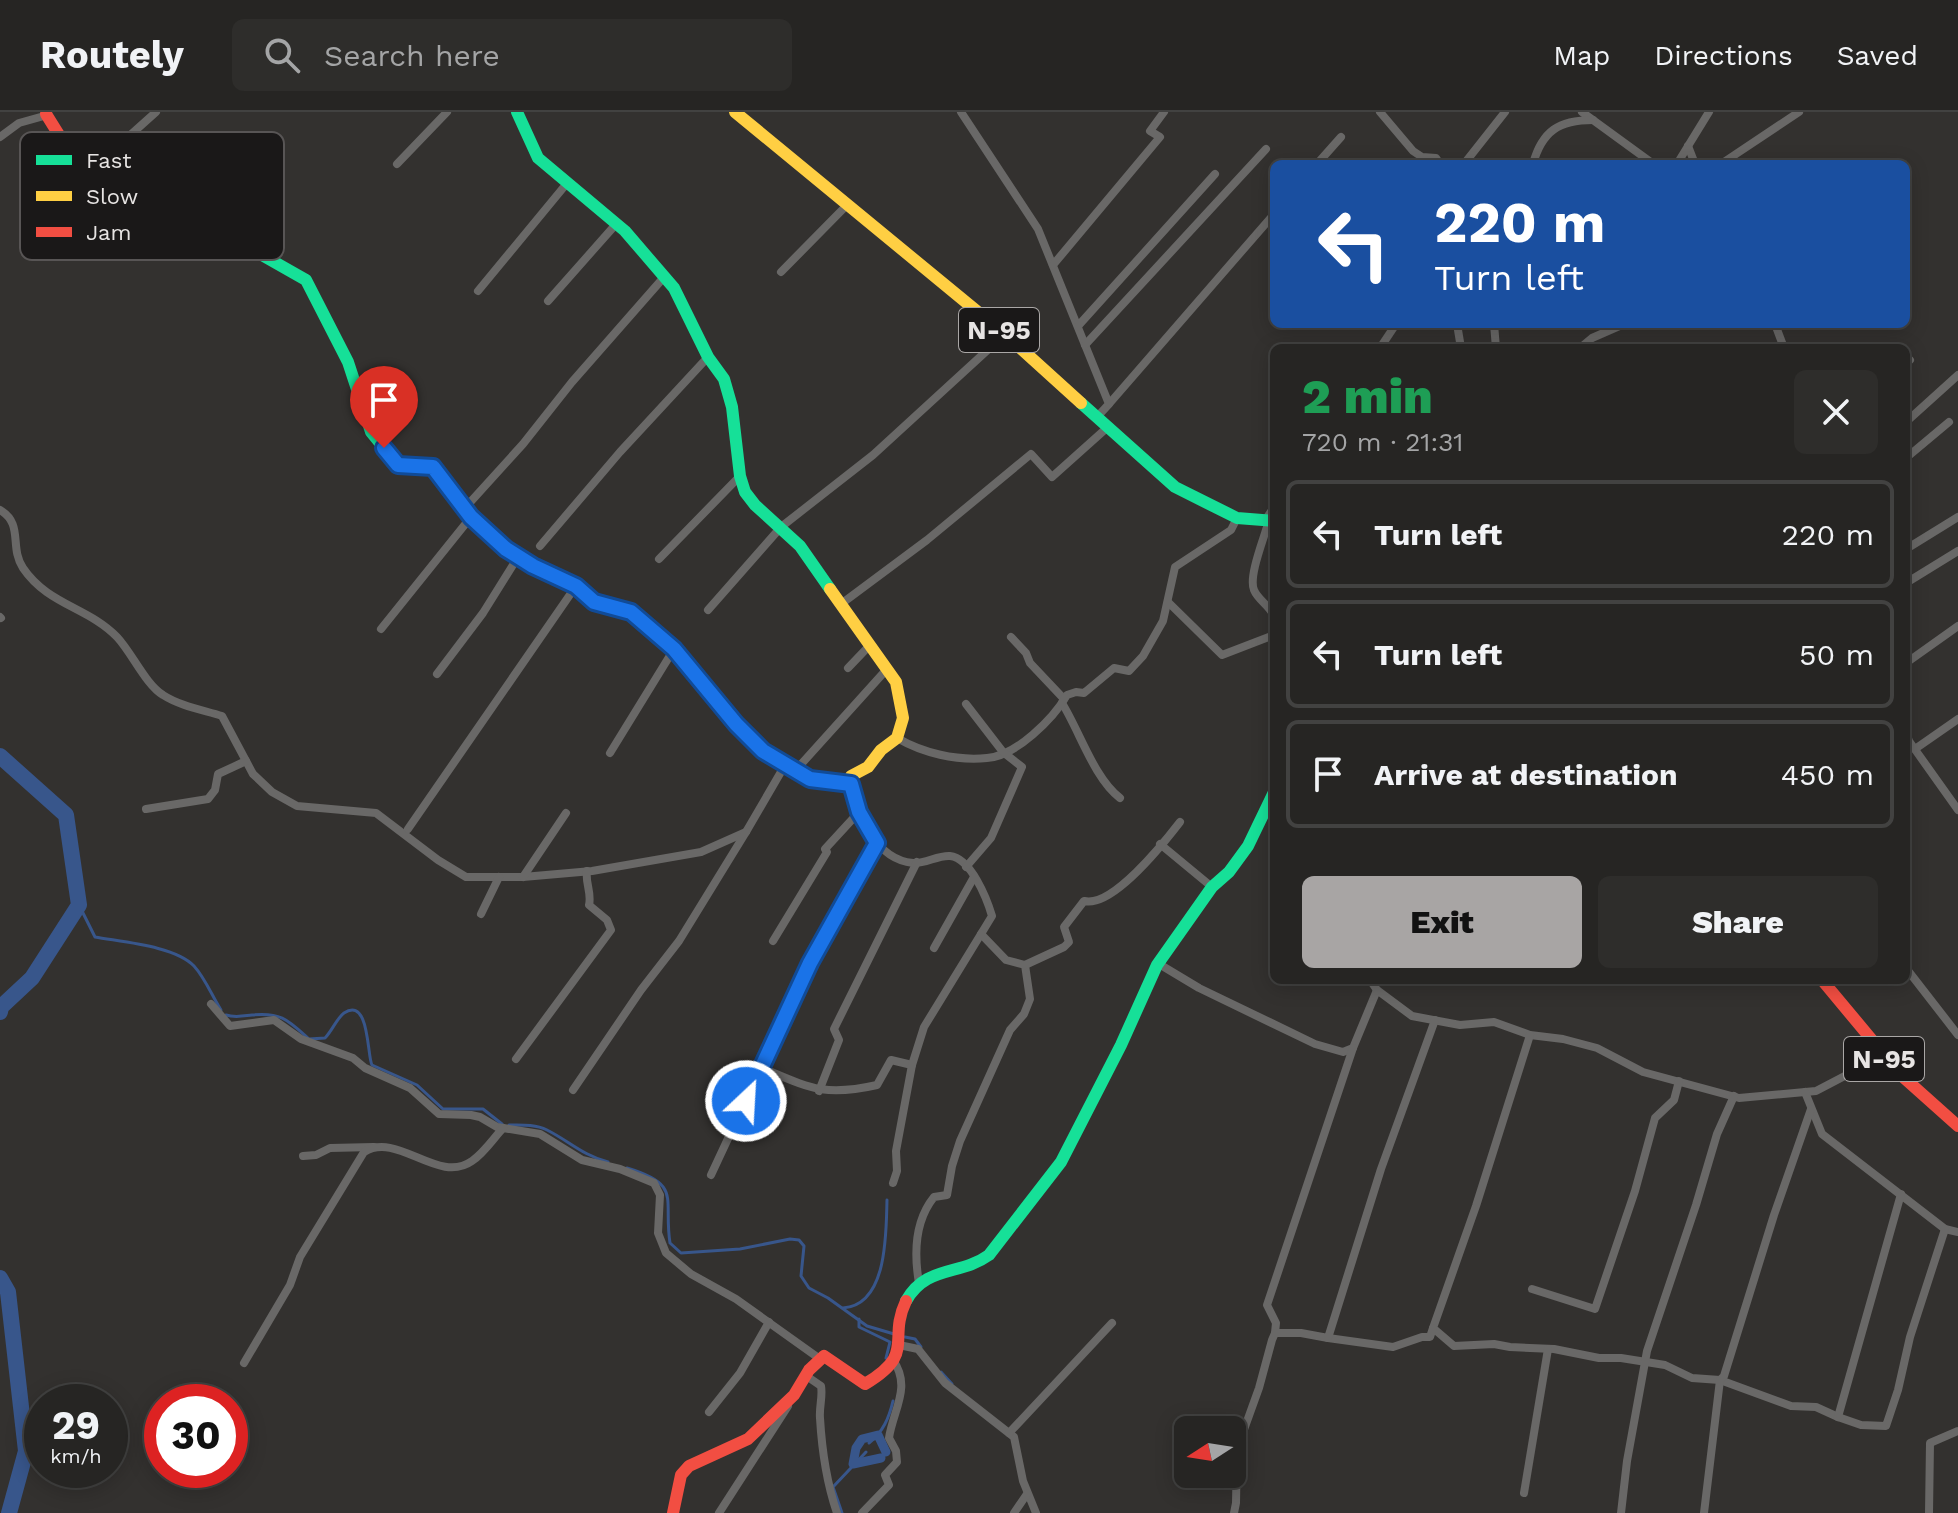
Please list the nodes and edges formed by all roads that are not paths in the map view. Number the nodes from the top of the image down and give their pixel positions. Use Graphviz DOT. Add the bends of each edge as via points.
graph roads {
  1 [pos="156,112"];
  2 [pos="447,112"];
  3 [pos="517,112"];
  4 [pos="735,112"];
  5 [pos="961,112"];
  6 [pos="1164,112"];
  7 [pos="1380,112"];
  8 [pos="1505,112"];
  9 [pos="1582,112"];
  10 [pos="1709,112"];
  11 [pos="1799,112"];
  12 [pos="47,113"];
  13 [pos="1593,121"];
  14 [pos="58,132"];
  15 [pos="134,132"];
  16 [pos="0,137"];
  17 [pos="1341,137"];
  18 [pos="1688,146"];
  19 [pos="1266,149"];
  20 [pos="1321,160"];
  21 [pos="1437,160"];
  22 [pos="1467,160"];
  23 [pos="1534,160"];
  24 [pos="1648,160"];
  25 [pos="1679,160"];
  26 [pos="1693,160"];
  27 [pos="1727,160"];
  28 [pos="397,164"];
  29 [pos="1215,174"];
  30 [pos="568,182"];
  31 [pos="847,205"];
  32 [pos="1270,219"];
  33 [pos="617,223"];
  34 [pos="272,260"];
  35 [pos="1053,265"];
  36 [pos="781,272"];
  37 [pos="665,276"];
  38 [pos="478,291"];
  39 [pos="548,301"];
  40 [pos="1078,326"];
  41 [pos="1615,328"];
  42 [pos="1005,334"];
  43 [pos="1585,344"];
  44 [pos="1085,345"];
  45 [pos="708,357"];
  46 [pos="1958,375"];
  47 [pos="1109,404"];
  48 [pos="1098,416"];
  49 [pos="1910,418"];
  50 [pos="1949,422"];
  51 [pos="1109,426"];
  52 [pos="1910,455"];
  53 [pos="740,476"];
  54 [pos="0,510"];
  55 [pos="468,513"];
  56 [pos="1270,517"];
  57 [pos="1958,517"];
  58 [pos="1237,518"];
  59 [pos="1270,520"];
  60 [pos="781,527"];
  61 [pos="540,546"];
  62 [pos="1910,546"];
  63 [pos="1958,551"];
  64 [pos="518,557"];
  65 [pos="659,559"];
  66 [pos="1910,581"];
  67 [pos="576,586"];
  68 [pos="1168,602"];
  69 [pos="841,604"];
  70 [pos="1270,607"];
  71 [pos="708,610"];
  72 [pos="1958,626"];
  73 [pos="381,629"];
  74 [pos="1270,636"];
  75 [pos="1011,637"];
  76 [pos="870,645"];
  77 [pos="674,649"];
  78 [pos="1910,660"];
  79 [pos="848,668"];
  80 [pos="887,669"];
  81 [pos="437,674"];
  82 [pos="1063,701"];
  83 [pos="966,704"];
  84 [pos="1958,719"];
  85 [pos="897,738"];
  86 [pos="1910,740"];
  87 [pos="1915,749"];
  88 [pos="1003,752"];
  89 [pos="610,753"];
  90 [pos="246,761"];
  91 [pos="790,768"];
  92 [pos="851,784"];
  93 [pos="1120,798"];
  94 [pos="1270,800"];
  95 [pos="146,809"];
  96 [pos="1958,810"];
  97 [pos="859,812"];
  98 [pos="566,813"];
  99 [pos="1180,822"];
  100 [pos="408,829"];
  101 [pos="746,832"];
  102 [pos="877,843"];
  103 [pos="1160,844"];
  104 [pos="917,862"];
  105 [pos="966,867"];
  106 [pos="587,871"];
  107 [pos="499,877"];
  108 [pos="523,877"];
  109 [pos="974,877"];
  110 [pos="1212,887"];
  111 [pos="481,914"];
  112 [pos="981,934"];
  113 [pos="773,941"];
  114 [pos="934,948"];
  115 [pos="1025,965"];
  116 [pos="1157,965"];
  117 [pos="1910,973"];
  118 [pos="1373,984"];
  119 [pos="1825,984"];
  120 [pos="1377,990"];
  121 [pos="211,1004"];
  122 [pos="1435,1020"];
  123 [pos="1530,1035"];
  124 [pos="1958,1035"];
  125 [pos="1353,1048"];
  126 [pos="1881,1057"];
  127 [pos="516,1059"];
  128 [pos="912,1065"];
  129 [pos="762,1068"];
  130 [pos="1679,1081"];
  131 [pos="573,1090"];
  132 [pos="819,1091"];
  133 [pos="1805,1092"];
  134 [pos="1734,1096"];
  135 [pos="1811,1109"];
  136 [pos="1958,1126"];
  137 [pos="503,1128"];
  138 [pos="374,1147"];
  139 [pos="303,1156"];
  140 [pos="711,1175"];
  141 [pos="893,1183"];
  142 [pos="1901,1194"];
  143 [pos="1945,1229"];
  144 [pos="1958,1232"];
  145 [pos="919,1283"];
  146 [pos="1532,1289"];
  147 [pos="769,1322"];
  148 [pos="1112,1323"];
  149 [pos="1433,1328"];
  150 [pos="1275,1333"];
  151 [pos="1328,1338"];
  152 [pos="899,1345"];
  153 [pos="1548,1349"];
  154 [pos="820,1359"];
  155 [pos="893,1360"];
  156 [pos="244,1363"];
  157 [pos="1644,1363"];
  158 [pos="805,1375"];
  159 [pos="1720,1380"];
  160 [pos="794,1395"];
  161 [pos="709,1412"];
  162 [pos="1838,1417"];
  163 [pos="1957,1428"];
  164 [pos="1009,1433"];
  165 [pos="1524,1493"];
  166 [pos="1027,1494"];
  167 [pos="673,1513"];
  168 [pos="719,1513"];
  169 [pos="837,1513"];
  170 [pos="862,1513"];
  171 [pos="1014,1513"];
  172 [pos="1036,1513"];
  173 [pos="1234,1513"];
  174 [pos="1621,1513"];
  175 [pos="1704,1513"];
  176 [pos="1929,1513"];
  1 -- 15 [label="street"];
  2 -- 28 [label="street"];
  3 -- 30 [label="main road" via="538,158"];
  4 -- 31 [label="main road, N-95"];
  5 -- 35 [label="street" via="1038,229"];
  6 -- 35 [label="street" via="1150,131 1160,137"];
  7 -- 21 [label="street" via="1413,151"];
  8 -- 22 [label="street"];
  9 -- 13 [label="street"];
  10 -- 18 [label="street"];
  11 -- 27 [label="street"];
  12 -- 14 [label="main road"];
  12 -- 16 [label="street" via="12,126"];
  13 -- 23 [label="street" via="1570,120 1549,131"];
  13 -- 24 [label="street"];
  17 -- 20 [label="street"];
  18 -- 25 [label="street"];
  18 -- 26 [label="street"];
  19 -- 44 [label="street"];
  29 -- 40 [label="street"];
  30 -- 33 [label="main road"];
  30 -- 38 [label="street"];
  31 -- 36 [label="street"];
  31 -- 42 [label="main road, N-95"];
  32 -- 47 [label="street"];
  33 -- 37 [label="main road"];
  33 -- 39 [label="street"];
  34 -- 55 [label="main road" via="306,280 348,362 371,432 398,465 433,467"];
  35 -- 40 [label="street"];
  37 -- 45 [label="main road"];
  37 -- 55 [label="street"];
  40 -- 44 [label="street"];
  41 -- 43 [label="street"];
  42 -- 48 [label="main road, N-95"];
  42 -- 60 [label="street" via="873,455"];
  44 -- 47 [label="street"];
  45 -- 53 [label="main road" via="724,379 732,407"];
  45 -- 61 [label="street"];
  46 -- 49 [label="street"];
  47 -- 48 [label="street"];
  48 -- 51 [label="main road, N-95"];
  50 -- 52 [label="street"];
  51 -- 58 [label="main road, N-95" via="1175,487"];
  51 -- 69 [label="street" via="1052,477 1031,454"];
  53 -- 60 [label="main road" via="755,505"];
  53 -- 65 [label="street"];
  54 -- 90 [label="street" via="17,531 14,549 21,566 39,588 116,637 161,695 222,716"];
  55 -- 64 [label="main road"];
  55 -- 73 [label="street"];
  56 -- 58 [label="main road, N-95"];
  57 -- 62 [label="street"];
  58 -- 68 [label="street" via="1231,530 1179,563"];
  59 -- 70 [label="street" via="1252,580"];
  60 -- 69 [label="main road"];
  60 -- 71 [label="street"];
  63 -- 66 [label="street"];
  64 -- 67 [label="main road"];
  64 -- 81 [label="street"];
  67 -- 77 [label="main road" via="594,602 631,612"];
  67 -- 100 [label="street"];
  68 -- 74 [label="street" via="1222,655"];
  68 -- 82 [label="street" via="1163,621 1129,671 1114,668 1084,693 1070,693"];
  69 -- 76 [label="main road"];
  72 -- 78 [label="street"];
  75 -- 82 [label="street"];
  76 -- 79 [label="street"];
  76 -- 80 [label="main road"];
  77 -- 89 [label="street"];
  77 -- 91 [label="main road" via="736,724"];
  80 -- 85 [label="main road" via="896,682 903,718"];
  80 -- 91 [label="street"];
  82 -- 88 [label="street" via="1025,742"];
  82 -- 93 [label="street" via="1099,775"];
  83 -- 88 [label="street"];
  84 -- 87 [label="street"];
  85 -- 88 [label="street" via="920,751 955,757 989,758"];
  85 -- 92 [label="main road" via="851,776"];
  86 -- 87 [label="street"];
  87 -- 96 [label="street"];
  88 -- 105 [label="street" via="1022,767 991,838"];
  90 -- 95 [label="street" via="218,774 208,799"];
  90 -- 107 [label="street" via="272,792 297,806 376,813 466,877"];
  91 -- 92 [label="main road" via="810,779"];
  91 -- 101 [label="street"];
  92 -- 97 [label="street"];
  94 -- 110 [label="main road" via="1248,846"];
  97 -- 102 [label="street"];
  97 -- 113 [label="street" via="825,849"];
  98 -- 108 [label="street"];
  99 -- 103 [label="street"];
  101 -- 106 [label="street" via="701,852"];
  101 -- 131 [label="street" via="679,941"];
  102 -- 104 [label="street" via="887,854"];
  102 -- 129 [label="street" via="810,963"];
  103 -- 110 [label="street"];
  103 -- 115 [label="street" via="1115,892 1084,901 1064,927 1069,942 1064,947"];
  104 -- 105 [label="street" via="951,856"];
  104 -- 132 [label="street" via="834,1029 839,1040"];
  105 -- 109 [label="street"];
  106 -- 108 [label="street"];
  106 -- 127 [label="street" via="589,905 611,930"];
  107 -- 108 [label="street"];
  107 -- 111 [label="street"];
  109 -- 112 [label="street" via="983,886 992,916"];
  109 -- 114 [label="street"];
  110 -- 116 [label="main road"];
  112 -- 115 [label="street" via="1006,960"];
  112 -- 128 [label="street" via="924,1027"];
  115 -- 145 [label="street" via="1030,993 1024,1014 1010,1030 960,1141 947,1195 934,1197 923,1216 915,1252"];
  116 -- 125 [label="street" via="1315,1044 1343,1052"];
  116 -- 145 [label="main road" via="1089,1109 1047,1182 980,1263"];
  117 -- 124 [label="street"];
  118 -- 120 [label="street"];
  119 -- 126 [label="main road, N-95"];
  120 -- 122 [label="street" via="1412,1016"];
  120 -- 125 [label="street"];
  121 -- 137 [label="street" via="230,1026 274,1020 301,1039 410,1088 439,1114 480,1117"];
  122 -- 123 [label="street" via="1460,1025 1494,1022"];
  122 -- 151 [label="street"];
  123 -- 130 [label="street" via="1597,1048 1643,1072"];
  123 -- 149 [label="street"];
  125 -- 150 [label="street" via="1267,1305"];
  126 -- 133 [label="street"];
  126 -- 136 [label="main road, N-95"];
  128 -- 132 [label="street" via="891,1060 877,1085"];
  128 -- 141 [label="street"];
  129 -- 132 [label="street"];
  129 -- 140 [label="street"];
  130 -- 134 [label="street"];
  130 -- 146 [label="street" via="1674,1100 1655,1118 1595,1309"];
  133 -- 134 [label="street"];
  133 -- 135 [label="street"];
  134 -- 157 [label="street"];
  135 -- 142 [label="street" via="1822,1134"];
  135 -- 159 [label="street"];
  137 -- 138 [label="street" via="472,1162 461,1165 436,1165"];
  137 -- 147 [label="street" via="540,1134 582,1160 654,1183 660,1195 658,1233 666,1253"];
  138 -- 139 [label="street" via="330,1148"];
  138 -- 156 [label="street" via="364,1152 300,1257 290,1285"];
  142 -- 143 [label="street"];
  142 -- 162 [label="street"];
  143 -- 144 [label="street"];
  143 -- 162 [label="street" via="1886,1426"];
  145 -- 152 [label="main road" via="900,1316"];
  147 -- 154 [label="street"];
  147 -- 161 [label="street" via="740,1373"];
  148 -- 164 [label="street"];
  149 -- 151 [label="street" via="1430,1337 1393,1347"];
  149 -- 153 [label="street" via="1454,1346"];
  150 -- 151 [label="street"];
  150 -- 173 [label="street" via="1237,1449"];
  152 -- 155 [label="main road"];
  152 -- 164 [label="street" via="918,1349 945,1383"];
  153 -- 157 [label="street"];
  153 -- 165 [label="street"];
  154 -- 155 [label="main road" via="824,1356 865,1384"];
  154 -- 158 [label="main road"];
  155 -- 170 [label="street" via="902,1376 889,1438 897,1462 885,1475 889,1485"];
  157 -- 159 [label="street" via="1665,1365 1692,1378"];
  157 -- 174 [label="street"];
  158 -- 160 [label="main road"];
  158 -- 169 [label="street" via="823,1393 825,1472"];
  159 -- 162 [label="street"];
  159 -- 175 [label="street"];
  160 -- 167 [label="main road" via="748,1439 689,1466 681,1475"];
  160 -- 168 [label="street"];
  163 -- 176 [label="street" via="1930,1443"];
  164 -- 166 [label="street"];
  166 -- 171 [label="street"];
  166 -- 172 [label="street"];
}
